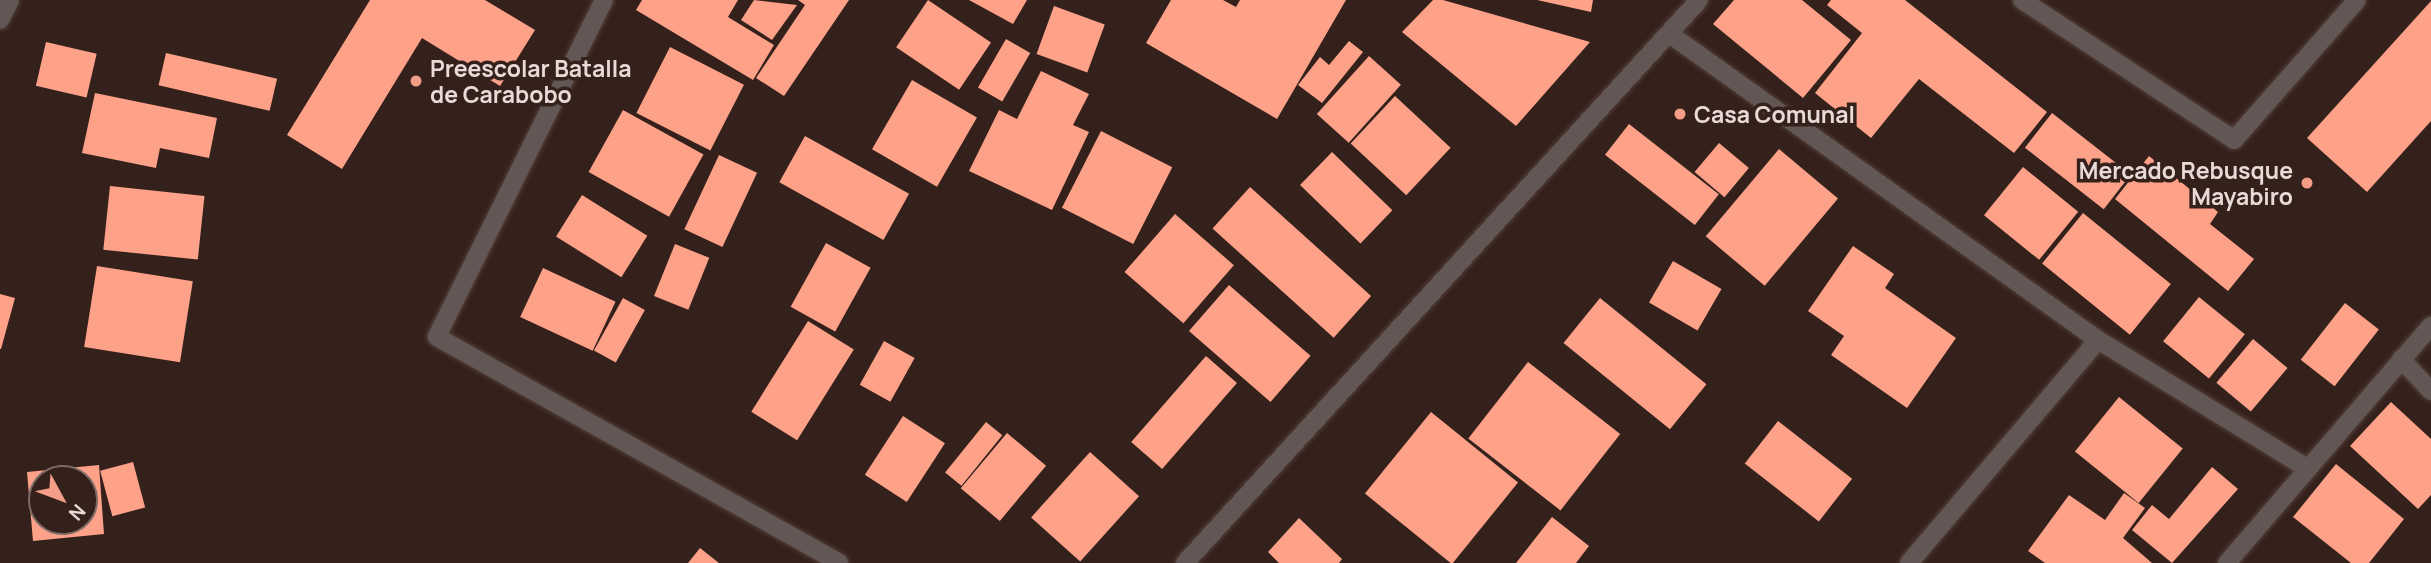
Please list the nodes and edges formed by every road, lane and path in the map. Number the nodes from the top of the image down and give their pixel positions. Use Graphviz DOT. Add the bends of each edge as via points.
graph roads {
  1 [pos="10,0"];
  2 [pos="604,0"];
  3 [pos="1699,0"];
  4 [pos="2022,0"];
  5 [pos="2357,0"];
  6 [pos="0,20"];
  7 [pos="1671,35"];
  8 [pos="2431,326"];
  9 [pos="2098,340"];
  10 [pos="2401,359"];
  11 [pos="2431,391"];
  12 [pos="2307,468"];
  13 [pos="839,563"];
  14 [pos="1185,563"];
  15 [pos="1909,563"];
  16 [pos="2227,563"];
  1 -- 6 [label="street"];
  2 -- 13 [label="street" via="437,337"];
  3 -- 7 [label="street"];
  4 -- 5 [label="street" via="2234,141"];
  7 -- 9 [label="street"];
  7 -- 14 [label="street"];
  8 -- 10 [label="street"];
  9 -- 12 [label="street"];
  9 -- 15 [label="street"];
  10 -- 11 [label="street"];
  10 -- 12 [label="street"];
  12 -- 16 [label="street"];
}
